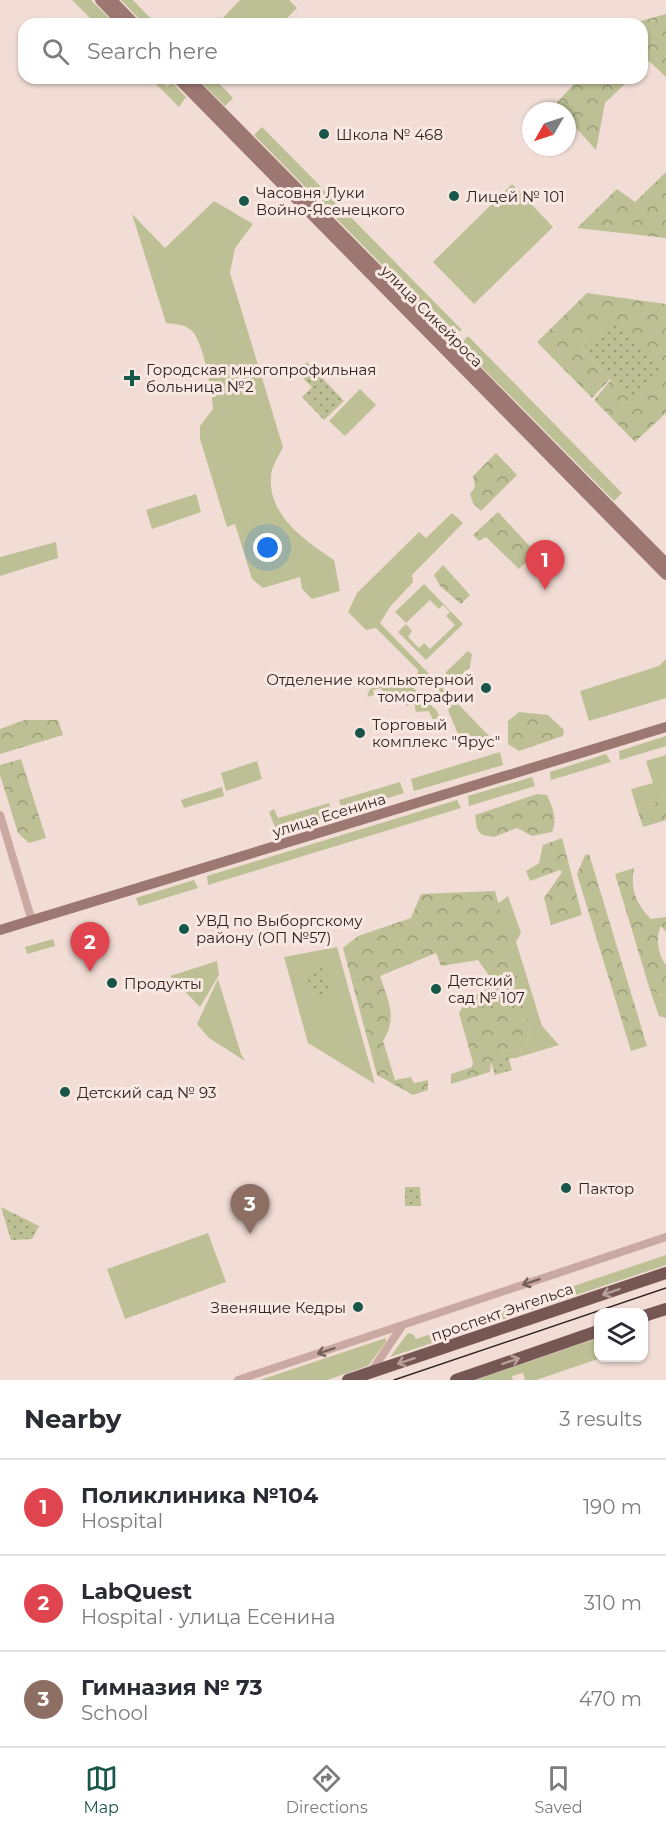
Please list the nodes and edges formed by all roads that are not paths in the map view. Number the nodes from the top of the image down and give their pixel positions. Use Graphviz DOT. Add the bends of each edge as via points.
graph roads {
  1 [pos="100,0"];
  2 [pos="112,0"];
  3 [pos="117,18"];
  4 [pos="129,18"];
  5 [pos="183,84"];
  6 [pos="195,84"];
  7 [pos="666,562"];
  8 [pos="666,575"];
  9 [pos="666,727"];
  10 [pos="0,815"];
  11 [pos="32,921"];
  12 [pos="0,930"];
  13 [pos="666,1237"];
  14 [pos="666,1273"];
  15 [pos="666,1309"];
  16 [pos="648,1315"];
  17 [pos="402,1326"];
  18 [pos="594,1332"];
  19 [pos="371,1372"];
  20 [pos="237,1380"];
  21 [pos="348,1380"];
  22 [pos="456,1380"];
  1 -- 3 [label="street"];
  2 -- 4 [label="street"];
  5 -- 8 [label="street, улица Сикейроса"];
  6 -- 7 [label="street, улица Сикейроса"];
  9 -- 11 [label="street, улица Есенина"];
  10 -- 11 [label="street"];
  11 -- 12 [label="street, улица Есенина"];
  13 -- 17 [label="street, one-way"];
  14 -- 19 [label="main road, проспект Энгельса, one-way"];
  15 -- 16 [label="main road"];
  17 -- 19 [label="street"];
  17 -- 20 [label="street, one-way"];
  22 -- 18 [label="main road, one-way"];
  19 -- 21 [label="main road, проспект Энгельса"];
}
